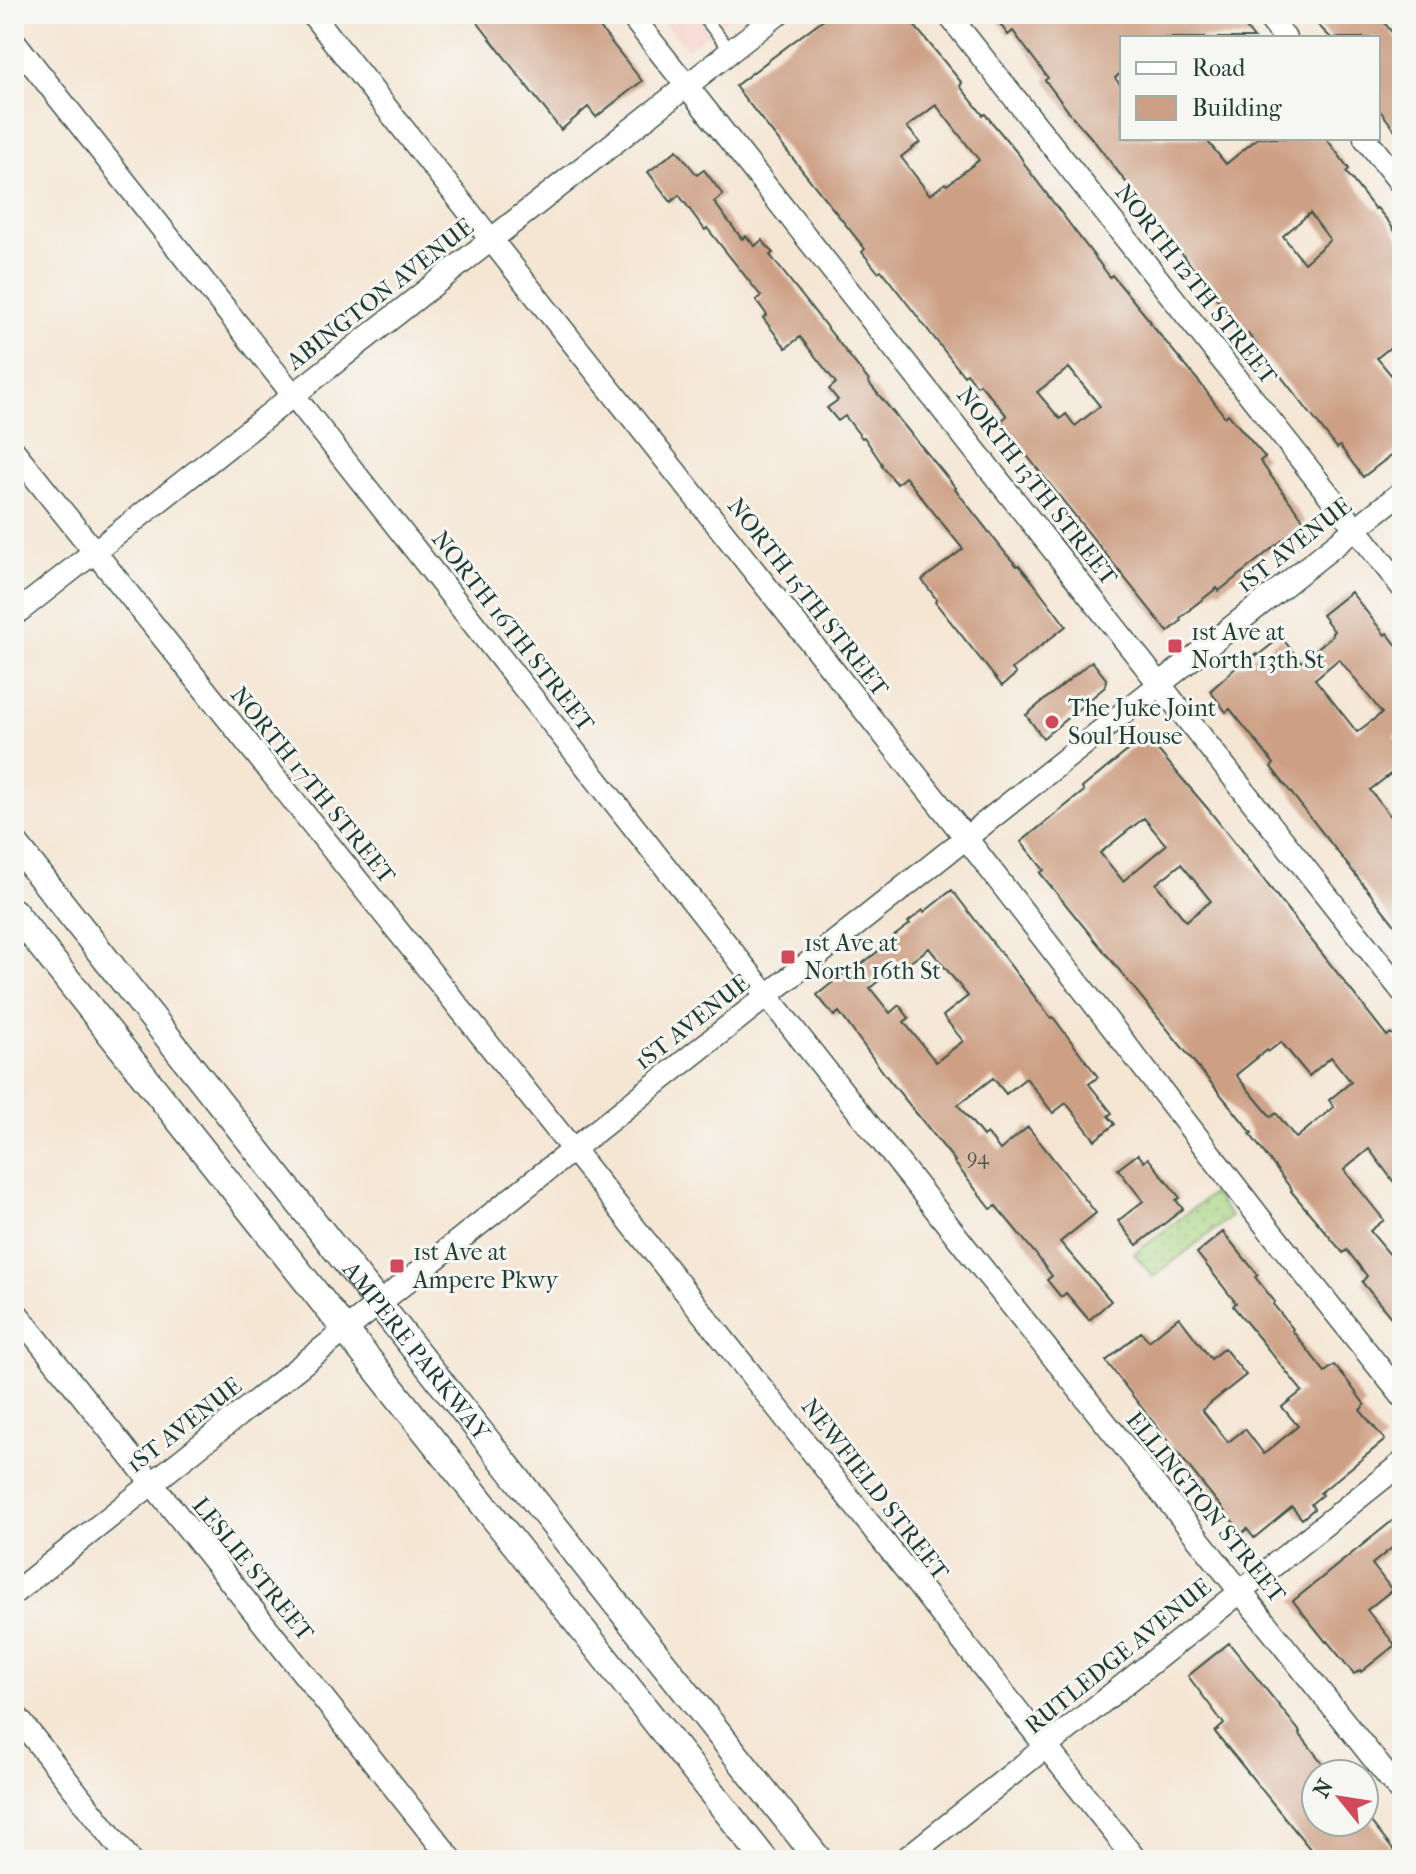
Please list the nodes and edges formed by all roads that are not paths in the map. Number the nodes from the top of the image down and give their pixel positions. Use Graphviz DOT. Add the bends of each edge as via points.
graph roads {
  1 [pos="312,14"];
  2 [pos="630,14"];
  3 [pos="701,14"];
  4 [pos="778,14"];
  5 [pos="948,14"];
  6 [pos="1266,14"];
  7 [pos="1283,36"];
  8 [pos="14,41"];
  9 [pos="731,51"];
  10 [pos="687,86"];
  11 [pos="1367,140"];
  12 [pos="1402,185"];
  13 [pos="491,239"];
  14 [pos="293,395"];
  15 [pos="14,451"];
  16 [pos="1402,492"];
  17 [pos="1356,529"];
  18 [pos="94,552"];
  19 [pos="1402,587"];
  20 [pos="14,615"];
  21 [pos="1160,684"];
  22 [pos="966,838"];
  23 [pos="14,843"];
  24 [pos="14,912"];
  25 [pos="1402,991"];
  26 [pos="767,995"];
  27 [pos="573,1150"];
  28 [pos="970,1253"];
  29 [pos="378,1304"];
  30 [pos="14,1310"];
  31 [pos="345,1330"];
  32 [pos="1402,1396"];
  33 [pos="1402,1463"];
  34 [pos="152,1483"];
  35 [pos="1240,1591"];
  36 [pos="14,1593"];
  37 [pos="14,1713"];
  38 [pos="1046,1747"];
  39 [pos="1399,1785"];
  40 [pos="130,1860"];
  41 [pos="452,1860"];
  42 [pos="765,1860"];
  43 [pos="819,1860"];
  44 [pos="904,1860"];
  45 [pos="1136,1860"];
  1 -- 13 [label="street, NORTH 15TH STREET"];
  2 -- 10 [label="street, NORTH 13TH STREET"];
  3 -- 9 [label="lane"];
  4 -- 9 [label="street, ABINGTON AVENUE"];
  5 -- 17 [label="street, NORTH 12TH STREET"];
  6 -- 7 [label="street"];
  8 -- 14 [label="street, NORTH 16TH STREET"];
  9 -- 10 [label="street, ABINGTON AVENUE"];
  10 -- 13 [label="street, ABINGTON AVENUE"];
  10 -- 21 [label="street, NORTH 13TH STREET"];
  11 -- 12 [label="street"];
  13 -- 14 [label="street, ABINGTON AVENUE"];
  13 -- 22 [label="street, NORTH 15TH STREET"];
  14 -- 18 [label="street, ABINGTON AVENUE"];
  14 -- 26 [label="street, NORTH 16TH STREET"];
  15 -- 18 [label="street, NORTH 17TH STREET"];
  16 -- 17 [label="street, 1ST AVENUE"];
  17 -- 19 [label="street, NORTH 12TH STREET"];
  17 -- 21 [label="street, 1ST AVENUE"];
  18 -- 20 [label="street, ABINGTON AVENUE"];
  18 -- 27 [label="street, NORTH 17TH STREET"];
  21 -- 22 [label="street, 1ST AVENUE"];
  21 -- 25 [label="street, NORTH 13TH STREET"];
  22 -- 26 [label="street, 1ST AVENUE"];
  22 -- 32 [label="street, NORTH 15TH STREET"];
  23 -- 29 [label="street, AMPERE PARKWAY"];
  24 -- 31 [label="street, AMPERE PARKWAY"];
  26 -- 27 [label="street, 1ST AVENUE"];
  26 -- 28 [label="street, NORTH 16TH STREET"];
  27 -- 29 [label="street, 1ST AVENUE"];
  27 -- 38 [label="street, NEWFIELD STREET"];
  28 -- 35 [label="street, ELLINGTON STREET"];
  29 -- 31 [label="street, 1ST AVENUE"];
  29 -- 43 [label="street, AMPERE PARKWAY"];
  30 -- 34 [label="street, LESLIE STREET"];
  31 -- 34 [label="street, 1ST AVENUE"];
  31 -- 42 [label="street, AMPERE PARKWAY"];
  33 -- 35 [label="street, RUTLEDGE AVENUE"];
  34 -- 36 [label="street, 1ST AVENUE"];
  34 -- 41 [label="street, LESLIE STREET"];
  35 -- 38 [label="street, RUTLEDGE AVENUE"];
  35 -- 39 [label="street, ELLINGTON STREET"];
  37 -- 40 [label="street"];
  38 -- 44 [label="street, RUTLEDGE AVENUE"];
  38 -- 45 [label="street, NEWFIELD STREET"];
}
